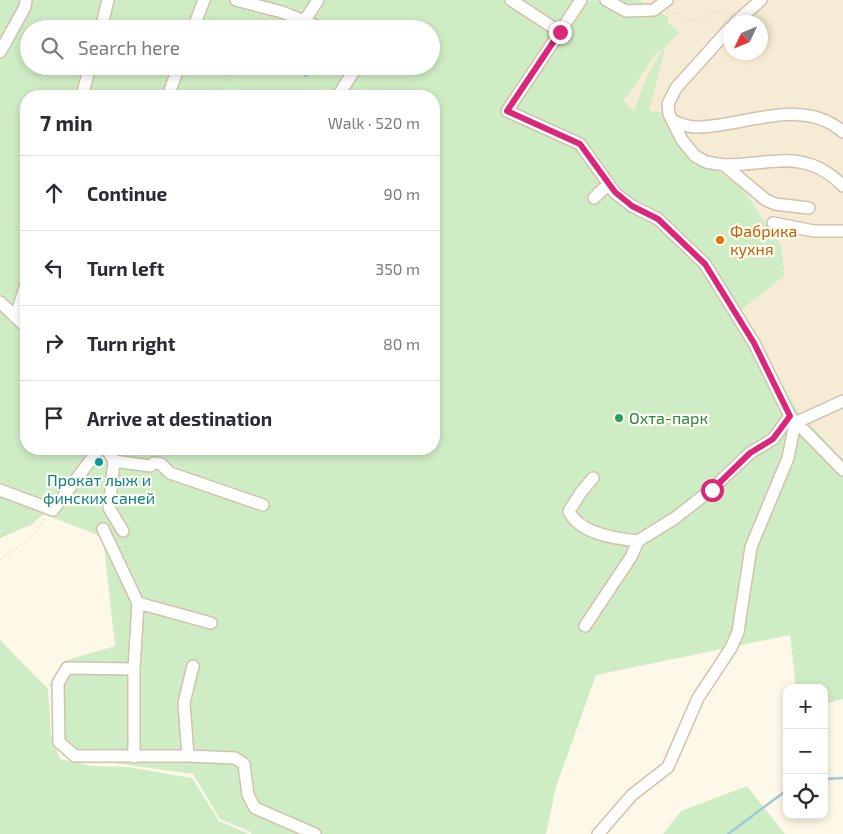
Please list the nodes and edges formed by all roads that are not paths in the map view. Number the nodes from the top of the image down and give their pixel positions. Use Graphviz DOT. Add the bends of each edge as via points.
graph roads {
  1 [pos="26,0"];
  2 [pos="108,0"];
  3 [pos="204,0"];
  4 [pos="236,0"];
  5 [pos="318,0"];
  6 [pos="510,0"];
  7 [pos="581,0"];
  8 [pos="606,0"];
  9 [pos="667,0"];
  10 [pos="761,0"];
  11 [pos="265,4"];
  12 [pos="744,15"];
  13 [pos="103,20"];
  14 [pos="196,20"];
  15 [pos="305,20"];
  16 [pos="560,32"];
  17 [pos="723,36"];
  18 [pos="0,52"];
  19 [pos="88,75"];
  20 [pos="176,75"];
  21 [pos="351,75"];
  22 [pos="84,90"];
  23 [pos="170,90"];
  24 [pos="342,90"];
  25 [pos="671,118"];
  26 [pos="843,132"];
  27 [pos="724,165"];
  28 [pos="608,184"];
  29 [pos="843,186"];
  30 [pos="594,198"];
  31 [pos="809,208"];
  32 [pos="774,223"];
  33 [pos="843,231"];
  34 [pos="0,302"];
  35 [pos="20,303"];
  36 [pos="16,316"];
  37 [pos="20,320"];
  38 [pos="843,400"];
  39 [pos="793,420"];
  40 [pos="95,455"];
  41 [pos="110,455"];
  42 [pos="114,461"];
  43 [pos="843,470"];
  44 [pos="593,478"];
  45 [pos="0,490"];
  46 [pos="263,505"];
  47 [pos="103,529"];
  48 [pos="123,531"];
  49 [pos="638,541"];
  50 [pos="138,603"];
  51 [pos="211,623"];
  52 [pos="585,626"];
  53 [pos="194,666"];
  54 [pos="134,669"];
  55 [pos="188,756"];
  56 [pos="134,757"];
  57 [pos="314,834"];
  58 [pos="598,834"];
  1 -- 18 [label="street"];
  2 -- 13 [label="street"];
  3 -- 14 [label="street"];
  4 -- 11 [label="street"];
  5 -- 15 [label="street"];
  6 -- 16 [label="street"];
  7 -- 16 [label="street"];
  8 -- 9 [label="street" via="626,10 656,9"];
  10 -- 12 [label="street"];
  11 -- 15 [label="street"];
  16 -- 28 [label="street" via="507,111 580,144"];
  17 -- 25 [label="street" via="676,88 668,104"];
  19 -- 22 [label="street"];
  20 -- 23 [label="street"];
  21 -- 24 [label="street"];
  25 -- 26 [label="street" via="698,128 784,115 810,116"];
  25 -- 27 [label="street" via="682,140 698,158"];
  27 -- 29 [label="street" via="752,165 786,159 807,163 830,173"];
  27 -- 31 [label="street" via="766,200"];
  28 -- 30 [label="street"];
  28 -- 39 [label="street" via="632,206 658,219 705,264 754,343"];
  32 -- 33 [label="street" via="814,231"];
  34 -- 36 [label="street"];
  35 -- 36 [label="street"];
  36 -- 37 [label="street"];
  38 -- 39 [label="street"];
  39 -- 43 [label="street"];
  39 -- 49 [label="street" via="773,439 750,453 712,490"];
  39 -- 58 [label="street" via="788,458 751,547 738,632 731,648 698,698 668,766 632,795"];
  40 -- 45 [label="street" via="55,513"];
  41 -- 42 [label="street"];
  42 -- 46 [label="street" via="150,466 161,464 170,473"];
  42 -- 48 [label="street" via="108,508"];
  44 -- 49 [label="street" via="572,505 572,516 601,534"];
  47 -- 50 [label="street"];
  49 -- 52 [label="street" via="631,557"];
  50 -- 51 [label="street"];
  50 -- 54 [label="street"];
  53 -- 55 [label="street" via="184,703"];
  54 -- 56 [label="street"];
  54 -- 56 [label="street" via="67,668 58,683 59,742 74,756"];
  55 -- 56 [label="street"];
  55 -- 57 [label="street" via="235,758 244,764 248,795 255,808"];
}
